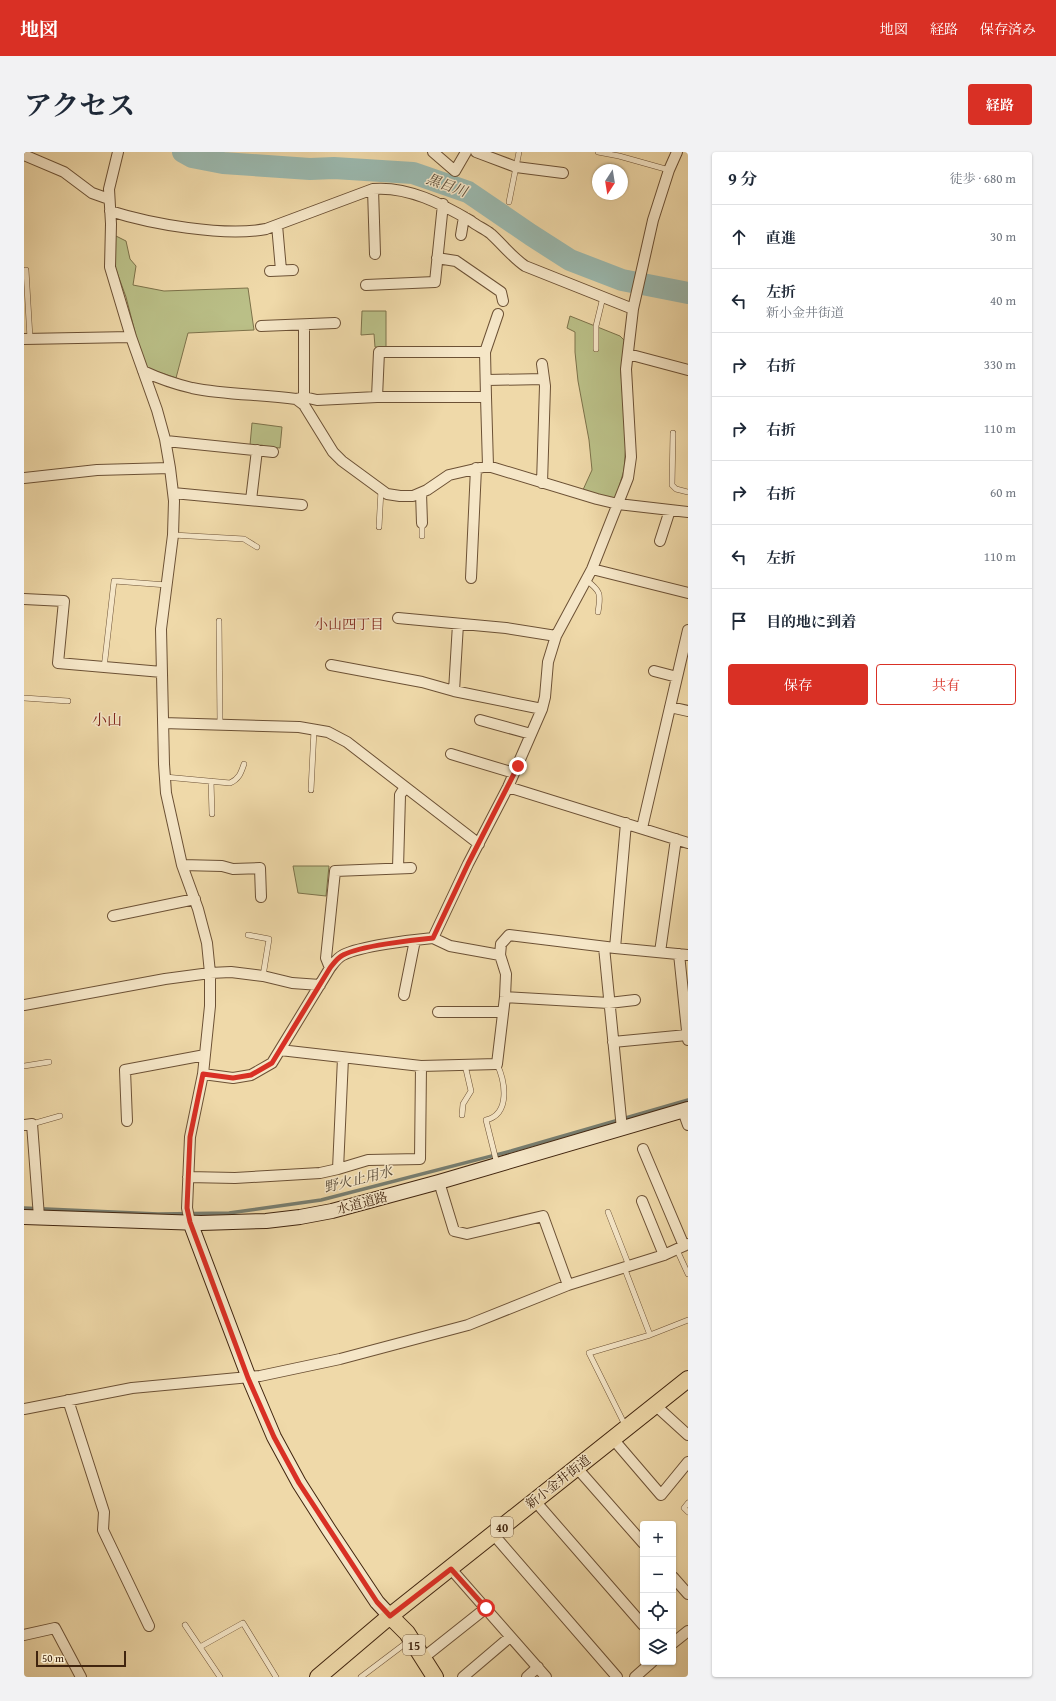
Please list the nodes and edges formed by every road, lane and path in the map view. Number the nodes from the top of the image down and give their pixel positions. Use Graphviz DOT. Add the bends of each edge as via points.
graph roads {
  1 [pos="118,152"];
  2 [pos="434,152"];
  3 [pos="466,152"];
  4 [pos="476,152"];
  5 [pos="519,152"];
  6 [pos="598,152"];
  7 [pos="677,152"];
  8 [pos="487,154"];
  9 [pos="24,155"];
  10 [pos="516,167"];
  11 [pos="669,170"];
  12 [pos="563,174"];
  13 [pos="373,189"];
  14 [pos="109,198"];
  15 [pos="510,202"];
  16 [pos="443,204"];
  17 [pos="110,211"];
  18 [pos="464,217"];
  19 [pos="277,224"];
  20 [pos="461,235"];
  21 [pos="375,254"];
  22 [pos="437,258"];
  23 [pos="26,270"];
  24 [pos="281,270"];
  25 [pos="293,270"];
  26 [pos="270,271"];
  27 [pos="366,285"];
  28 [pos="604,297"];
  29 [pos="503,301"];
  30 [pos="633,309"];
  31 [pos="498,314"];
  32 [pos="335,323"];
  33 [pos="304,325"];
  34 [pos="261,326"];
  35 [pos="131,337"];
  36 [pos="27,339"];
  37 [pos="596,349"];
  38 [pos="485,352"];
  39 [pos="628,354"];
  40 [pos="542,364"];
  41 [pos="142,370"];
  42 [pos="688,370"];
  43 [pos="544,379"];
  44 [pos="487,380"];
  45 [pos="377,397"];
  46 [pos="486,397"];
  47 [pos="300,398"];
  48 [pos="673,434"];
  49 [pos="166,441"];
  50 [pos="257,450"];
  51 [pos="273,452"];
  52 [pos="488,466"];
  53 [pos="170,468"];
  54 [pos="476,468"];
  55 [pos="24,478"];
  56 [pos="542,483"];
  57 [pos="381,490"];
  58 [pos="688,492"];
  59 [pos="173,493"];
  60 [pos="421,493"];
  61 [pos="251,500"];
  62 [pos="618,504"];
  63 [pos="302,505"];
  64 [pos="670,510"];
  65 [pos="688,512"];
  66 [pos="422,523"];
  67 [pos="379,527"];
  68 [pos="173,535"];
  69 [pos="422,536"];
  70 [pos="660,541"];
  71 [pos="257,548"];
  72 [pos="592,569"];
  73 [pos="471,578"];
  74 [pos="586,580"];
  75 [pos="167,586"];
  76 [pos="688,593"];
  77 [pos="24,599"];
  78 [pos="598,612"];
  79 [pos="398,618"];
  80 [pos="219,621"];
  81 [pos="458,624"];
  82 [pos="688,630"];
  83 [pos="556,636"];
  84 [pos="331,665"];
  85 [pos="684,667"];
  86 [pos="104,668"];
  87 [pos="654,671"];
  88 [pos="162,672"];
  89 [pos="677,677"];
  90 [pos="454,691"];
  91 [pos="24,698"];
  92 [pos="68,701"];
  93 [pos="670,708"];
  94 [pos="542,709"];
  95 [pos="688,711"];
  96 [pos="480,720"];
  97 [pos="163,723"];
  98 [pos="220,724"];
  99 [pos="314,730"];
  100 [pos="531,734"];
  101 [pos="451,754"];
  102 [pos="244,764"];
  103 [pos="514,773"];
  104 [pos="165,777"];
  105 [pos="210,781"];
  106 [pos="405,786"];
  107 [pos="508,787"];
  108 [pos="311,790"];
  109 [pos="212,814"];
  110 [pos="626,823"];
  111 [pos="642,828"];
  112 [pos="676,840"];
  113 [pos="688,843"];
  114 [pos="479,844"];
  115 [pos="182,865"];
  116 [pos="398,868"];
  117 [pos="411,868"];
  118 [pos="261,897"];
  119 [pos="195,899"];
  120 [pos="113,916"];
  121 [pos="248,936"];
  122 [pos="433,938"];
  123 [pos="415,940"];
  124 [pos="604,947"];
  125 [pos="615,948"];
  126 [pos="660,952"];
  127 [pos="500,955"];
  128 [pos="684,955"];
  129 [pos="330,968"];
  130 [pos="210,973"];
  131 [pos="263,976"];
  132 [pos="320,985"];
  133 [pos="404,995"];
  134 [pos="506,997"];
  135 [pos="635,1000"];
  136 [pos="609,1003"];
  137 [pos="24,1005"];
  138 [pos="438,1012"];
  139 [pos="502,1012"];
  140 [pos="688,1038"];
  141 [pos="613,1042"];
  142 [pos="280,1050"];
  143 [pos="205,1055"];
  144 [pos="343,1058"];
  145 [pos="49,1062"];
  146 [pos="497,1064"];
  147 [pos="465,1065"];
  148 [pos="24,1066"];
  149 [pos="421,1066"];
  150 [pos="203,1074"];
  151 [pos="686,1110"];
  152 [pos="462,1115"];
  153 [pos="60,1116"];
  154 [pos="127,1121"];
  155 [pos="621,1122"];
  156 [pos="28,1124"];
  157 [pos="688,1124"];
  158 [pos="643,1149"];
  159 [pos="496,1160"];
  160 [pos="338,1169"];
  161 [pos="188,1177"];
  162 [pos="439,1182"];
  163 [pos="642,1201"];
  164 [pos="608,1212"];
  165 [pos="24,1217"];
  166 [pos="39,1217"];
  167 [pos="190,1222"];
  168 [pos="683,1247"];
  169 [pos="664,1255"];
  170 [pos="626,1266"];
  171 [pos="688,1274"];
  172 [pos="568,1285"];
  173 [pos="688,1320"];
  174 [pos="650,1335"];
  175 [pos="248,1378"];
  176 [pos="688,1379"];
  177 [pos="68,1400"];
  178 [pos="655,1405"];
  179 [pos="24,1409"];
  180 [pos="627,1428"];
  181 [pos="688,1436"];
  182 [pos="613,1439"];
  183 [pos="688,1462"];
  184 [pos="577,1468"];
  185 [pos="535,1501"];
  186 [pos="688,1503"];
  187 [pos="688,1512"];
  188 [pos="493,1534"];
  189 [pos="640,1540"];
  190 [pos="451,1569"];
  191 [pos="676,1580"];
  192 [pos="688,1594"];
  193 [pos="486,1608"];
  194 [pos="390,1616"];
  195 [pos="640,1621"];
  196 [pos="185,1625"];
  197 [pos="149,1626"];
  198 [pos="688,1631"];
  199 [pos="24,1635"];
  200 [pos="510,1637"];
  201 [pos="411,1639"];
  202 [pos="676,1641"];
  203 [pos="200,1646"];
  204 [pos="423,1658"];
  205 [pos="649,1665"];
  206 [pos="538,1668"];
  207 [pos="325,1675"];
  208 [pos="81,1677"];
  209 [pos="220,1677"];
  210 [pos="276,1677"];
  211 [pos="361,1677"];
  212 [pos="435,1677"];
  213 [pos="463,1677"];
  214 [pos="527,1677"];
  215 [pos="546,1677"];
  216 [pos="617,1677"];
  217 [pos="635,1677"];
  1 -- 14 [label="street"];
  2 -- 3 [label="street" via="455,171"];
  4 -- 8 [label="street"];
  5 -- 10 [label="lane"];
  6 -- 11 [label="lane"];
  7 -- 11 [label="street"];
  8 -- 10 [label="street"];
  9 -- 14 [label="street" via="64,172 92,193"];
  10 -- 12 [label="street"];
  10 -- 15 [label="lane"];
  11 -- 30 [label="street" via="653,220"];
  13 -- 16 [label="street" via="384,188"];
  13 -- 19 [label="street"];
  13 -- 21 [label="street"];
  14 -- 17 [label="street"];
  16 -- 18 [label="street"];
  16 -- 22 [label="street"];
  17 -- 19 [label="street" via="204,229 255,231"];
  17 -- 35 [label="street" via="110,267"];
  18 -- 20 [label="street"];
  18 -- 28 [label="street" via="491,234 525,266"];
  19 -- 24 [label="street"];
  22 -- 27 [label="street" via="434,282"];
  22 -- 29 [label="street" via="456,261 501,292"];
  23 -- 36 [label="lane"];
  24 -- 25 [label="street"];
  24 -- 26 [label="street"];
  28 -- 30 [label="street"];
  28 -- 37 [label="lane" via="596,326"];
  30 -- 39 [label="street"];
  31 -- 38 [label="street"];
  32 -- 33 [label="street"];
  33 -- 34 [label="street"];
  33 -- 47 [label="street"];
  35 -- 36 [label="street"];
  35 -- 41 [label="street"];
  38 -- 44 [label="street"];
  38 -- 45 [label="street" via="379,352"];
  39 -- 42 [label="street"];
  39 -- 62 [label="street" via="630,465"];
  40 -- 43 [label="street"];
  41 -- 47 [label="street" via="190,388"];
  41 -- 49 [label="street"];
  43 -- 44 [label="street"];
  43 -- 56 [label="street"];
  44 -- 46 [label="street"];
  45 -- 46 [label="street"];
  45 -- 47 [label="street" via="317,400"];
  46 -- 52 [label="street"];
  47 -- 57 [label="street" via="333,452"];
  48 -- 58 [label="lane" via="672,485 676,489"];
  49 -- 50 [label="street"];
  49 -- 53 [label="street"];
  50 -- 51 [label="street"];
  50 -- 61 [label="street"];
  52 -- 54 [label="street"];
  52 -- 56 [label="street"];
  53 -- 55 [label="street" via="97,470"];
  53 -- 59 [label="street"];
  54 -- 60 [label="street" via="449,475"];
  54 -- 73 [label="street"];
  56 -- 62 [label="street"];
  57 -- 60 [label="street" via="387,494 400,496"];
  57 -- 67 [label="lane"];
  59 -- 61 [label="street"];
  59 -- 68 [label="street"];
  60 -- 66 [label="street"];
  61 -- 63 [label="street"];
  62 -- 64 [label="street"];
  62 -- 72 [label="street"];
  64 -- 65 [label="street"];
  64 -- 70 [label="street"];
  66 -- 69 [label="lane"];
  68 -- 71 [label="lane" via="244,539"];
  68 -- 75 [label="street"];
  72 -- 74 [label="street"];
  72 -- 76 [label="street"];
  74 -- 78 [label="lane" via="601,597"];
  74 -- 83 [label="street"];
  75 -- 86 [label="lane" via="114,580"];
  75 -- 88 [label="street" via="161,629"];
  77 -- 86 [label="street" via="64,601 58,663"];
  79 -- 81 [label="street"];
  80 -- 98 [label="lane"];
  81 -- 83 [label="street"];
  81 -- 90 [label="street"];
  82 -- 85 [label="street"];
  83 -- 94 [label="street" via="548,662 546,697"];
  84 -- 90 [label="street" via="422,682"];
  85 -- 89 [label="street"];
  86 -- 88 [label="street"];
  87 -- 89 [label="street"];
  88 -- 97 [label="street"];
  89 -- 93 [label="street"];
  90 -- 94 [label="street"];
  91 -- 92 [label="lane"];
  93 -- 95 [label="street"];
  93 -- 111 [label="street"];
  94 -- 100 [label="street"];
  96 -- 100 [label="street"];
  97 -- 98 [label="street"];
  97 -- 104 [label="street"];
  98 -- 99 [label="street" via="299,727"];
  99 -- 106 [label="street" via="328,732 347,742"];
  99 -- 108 [label="lane"];
  100 -- 103 [label="street"];
  101 -- 103 [label="street"];
  102 -- 105 [label="lane" via="236,781"];
  103 -- 107 [label="street"];
  104 -- 105 [label="lane"];
  104 -- 115 [label="street"];
  105 -- 109 [label="lane"];
  106 -- 114 [label="street"];
  106 -- 116 [label="street" via="400,795"];
  107 -- 110 [label="street"];
  107 -- 114 [label="street"];
  110 -- 111 [label="street"];
  110 -- 125 [label="street"];
  111 -- 112 [label="street"];
  112 -- 113 [label="street"];
  112 -- 126 [label="street"];
  114 -- 122 [label="street"];
  115 -- 118 [label="street" via="222,866 233,869 260,868"];
  115 -- 119 [label="street"];
  116 -- 117 [label="street"];
  116 -- 129 [label="street" via="335,871 326,958"];
  119 -- 120 [label="street"];
  119 -- 130 [label="street" via="207,943"];
  121 -- 131 [label="lane" via="269,939"];
  122 -- 123 [label="street"];
  122 -- 127 [label="street" via="450,946"];
  123 -- 129 [label="street" via="344,954"];
  123 -- 133 [label="street"];
  124 -- 125 [label="street"];
  124 -- 127 [label="street" via="509,935 501,944"];
  124 -- 136 [label="street"];
  125 -- 126 [label="street"];
  126 -- 128 [label="street"];
  127 -- 134 [label="street" via="506,974"];
  128 -- 140 [label="street"];
  129 -- 132 [label="street"];
  130 -- 131 [label="street" via="231,972"];
  130 -- 137 [label="street"];
  130 -- 143 [label="street" via="210,1006"];
  131 -- 132 [label="street" via="292,983"];
  132 -- 142 [label="street"];
  134 -- 136 [label="street"];
  134 -- 139 [label="street"];
  135 -- 136 [label="street"];
  136 -- 141 [label="street"];
  138 -- 139 [label="street"];
  139 -- 146 [label="street"];
  140 -- 141 [label="street"];
  141 -- 155 [label="street"];
  142 -- 144 [label="street"];
  142 -- 150 [label="street" via="272,1063 251,1075 233,1078"];
  143 -- 150 [label="street"];
  143 -- 154 [label="street" via="125,1070"];
  144 -- 149 [label="street"];
  144 -- 160 [label="street"];
  145 -- 148 [label="lane"];
  146 -- 147 [label="street"];
  146 -- 159 [label="lane" via="501,1072 503,1105 492,1119 486,1120"];
  147 -- 149 [label="street"];
  147 -- 152 [label="lane" via="471,1091 463,1104"];
  149 -- 160 [label="street" via="420,1159 368,1160"];
  150 -- 161 [label="street" via="190,1137"];
  151 -- 155 [label="street, 水道道路"];
  151 -- 157 [label="street"];
  153 -- 156 [label="lane"];
  155 -- 159 [label="street, 水道道路"];
  156 -- 166 [label="street"];
  158 -- 168 [label="street"];
  159 -- 162 [label="street, 水道道路"];
  160 -- 161 [label="street" via="320,1173 235,1178"];
  161 -- 167 [label="street" via="187,1208"];
  162 -- 167 [label="street, 水道道路" via="300,1217 266,1221"];
  162 -- 172 [label="street" via="454,1231 467,1234 543,1216"];
  163 -- 169 [label="street"];
  164 -- 170 [label="lane"];
  165 -- 166 [label="street, 水道道路"];
  166 -- 167 [label="street, 水道道路"];
  167 -- 175 [label="street"];
  168 -- 169 [label="street"];
  168 -- 171 [label="lane"];
  169 -- 170 [label="street"];
  170 -- 172 [label="street"];
  170 -- 174 [label="lane"];
  172 -- 175 [label="street" via="468,1325 340,1359"];
  173 -- 174 [label="lane"];
  174 -- 180 [label="lane" via="588,1353"];
  175 -- 177 [label="street" via="132,1388"];
  175 -- 194 [label="street" via="269,1427 299,1483 377,1602"];
  176 -- 178 [label="main road, 新小金井街道 / 40"];
  177 -- 179 [label="street"];
  177 -- 197 [label="street" via="104,1512 103,1530"];
  178 -- 180 [label="main road, 新小金井街道 / 40"];
  178 -- 181 [label="street"];
  180 -- 182 [label="main road, 新小金井街道 / 40"];
  182 -- 183 [label="street" via="661,1495"];
  182 -- 184 [label="main road, 新小金井街道 / 40"];
  184 -- 185 [label="main road, 新小金井街道 / 40"];
  184 -- 189 [label="street"];
  185 -- 188 [label="main road, 新小金井街道 / 40"];
  185 -- 195 [label="street"];
  186 -- 187 [label="lane" via="684,1508"];
  188 -- 190 [label="main road, 新小金井街道 / 40"];
  188 -- 216 [label="street"];
  190 -- 193 [label="street"];
  190 -- 194 [label="main road, 新小金井街道 / 40"];
  191 -- 192 [label="street"];
  193 -- 200 [label="street"];
  193 -- 204 [label="street"];
  194 -- 201 [label="main road, 15"];
  194 -- 207 [label="main road, 新小金井街道 / 40"];
  196 -- 203 [label="lane"];
  198 -- 202 [label="street"];
  199 -- 208 [label="street" via="56,1628"];
  200 -- 206 [label="street"];
  200 -- 213 [label="street"];
  201 -- 204 [label="main road, 15"];
  201 -- 211 [label="lane"];
  203 -- 209 [label="lane"];
  203 -- 210 [label="lane" via="243,1623"];
  204 -- 212 [label="main road, 15"];
  205 -- 217 [label="street"];
  206 -- 214 [label="street"];
  206 -- 215 [label="street"];
}
